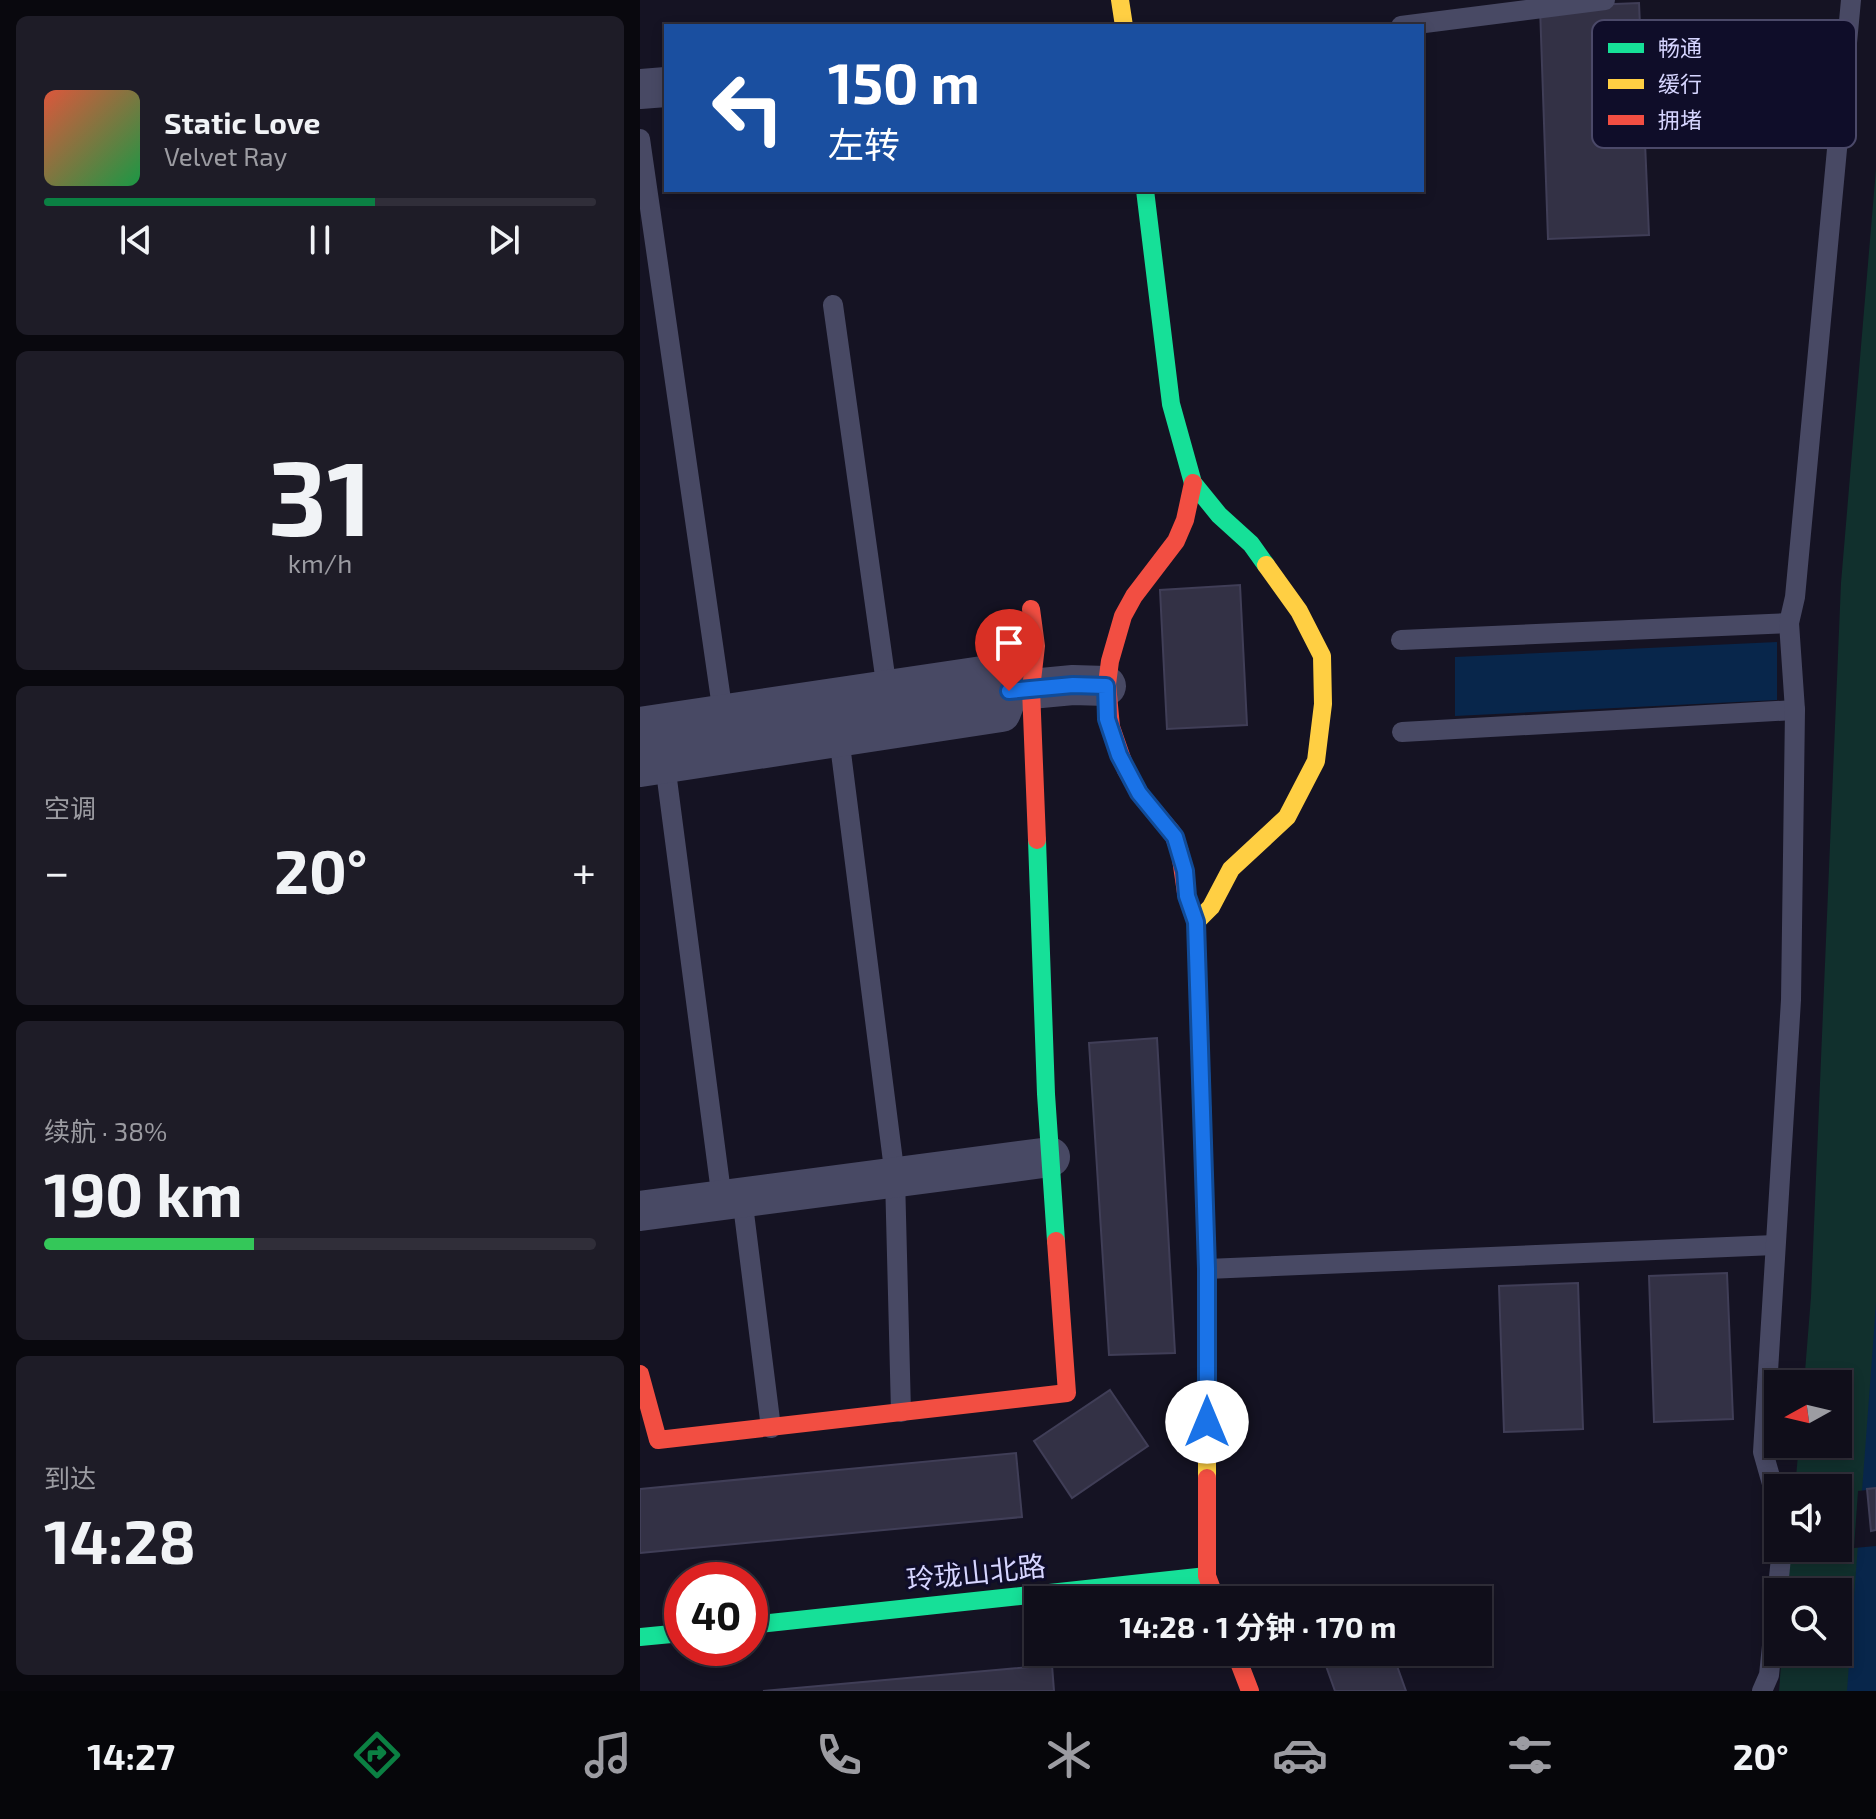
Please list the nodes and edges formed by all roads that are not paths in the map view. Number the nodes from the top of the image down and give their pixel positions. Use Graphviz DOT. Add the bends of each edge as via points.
graph roads {
  1 [pos="1120,0"];
  2 [pos="1605,0"];
  3 [pos="1851,0"];
  4 [pos="1849,20"];
  5 [pos="1124,24"];
  6 [pos="1417,24"];
  7 [pos="664,87"];
  8 [pos="640,89"];
  9 [pos="640,139"];
  10 [pos="1837,148"];
  11 [pos="1145,192"];
  12 [pos="833,305"];
  13 [pos="1193,483"];
  14 [pos="1031,609"];
  15 [pos="1789,623"];
  16 [pos="1401,640"];
  17 [pos="1106,686"];
  18 [pos="887,690"];
  19 [pos="1020,690"];
  20 [pos="1795,710"];
  21 [pos="723,714"];
  22 [pos="640,727"];
  23 [pos="1402,732"];
  24 [pos="839,737"];
  25 [pos="652,766"];
  26 [pos="1196,922"];
  27 [pos="1050,1157"];
  28 [pos="895,1177"];
  29 [pos="732,1199"];
  30 [pos="640,1211"];
  31 [pos="1775,1245"];
  32 [pos="1207,1269"];
  33 [pos="640,1374"];
  34 [pos="901,1412"];
  35 [pos="771,1428"];
  36 [pos="1769,1474"];
  37 [pos="1781,1562"];
  38 [pos="1207,1576"];
  39 [pos="1211,1586"];
  40 [pos="768,1623"];
  41 [pos="664,1635"];
  42 [pos="640,1637"];
  43 [pos="1240,1666"];
  44 [pos="1250,1691"];
  45 [pos="1762,1691"];
  1 -- 5 [label="street"];
  2 -- 6 [label="lane"];
  3 -- 4 [label="lane"];
  7 -- 8 [label="street"];
  9 -- 21 [label="lane"];
  10 -- 15 [label="lane"];
  11 -- 13 [label="street" via="1171,404"];
  12 -- 18 [label="lane"];
  13 -- 17 [label="street" via="1175,543 1122,616"];
  13 -- 26 [label="street" via="1251,544 1299,611 1322,656 1323,704 1316,761 1287,817 1231,869 1211,907"];
  14 -- 19 [label="street" via="1036,646"];
  15 -- 16 [label="lane"];
  15 -- 20 [label="lane"];
  17 -- 19 [label="street"];
  17 -- 26 [label="street" via="1107,719 1119,755 1139,793 1175,837"];
  18 -- 19 [label="street" via="996,674"];
  18 -- 21 [label="street"];
  19 -- 24 [label="street" via="1001,712"];
  19 -- 27 [label="street"];
  20 -- 23 [label="lane"];
  20 -- 31 [label="lane" via="1791,1000"];
  21 -- 22 [label="street"];
  24 -- 25 [label="street"];
  24 -- 28 [label="lane"];
  25 -- 29 [label="lane"];
  26 -- 32 [label="street"];
  27 -- 28 [label="street"];
  27 -- 34 [label="street" via="1067,1393"];
  28 -- 29 [label="street"];
  28 -- 34 [label="lane"];
  29 -- 30 [label="street"];
  29 -- 35 [label="lane"];
  31 -- 32 [label="lane"];
  31 -- 36 [label="lane" via="1763,1452"];
  32 -- 38 [label="street"];
  33 -- 35 [label="street" via="658,1440"];
  34 -- 35 [label="street"];
  37 -- 45 [label="lane" via="1769,1675"];
  38 -- 39 [label="street"];
  38 -- 40 [label="street, 玲珑山北路"];
  41 -- 42 [label="street"];
  43 -- 44 [label="street"];
}
